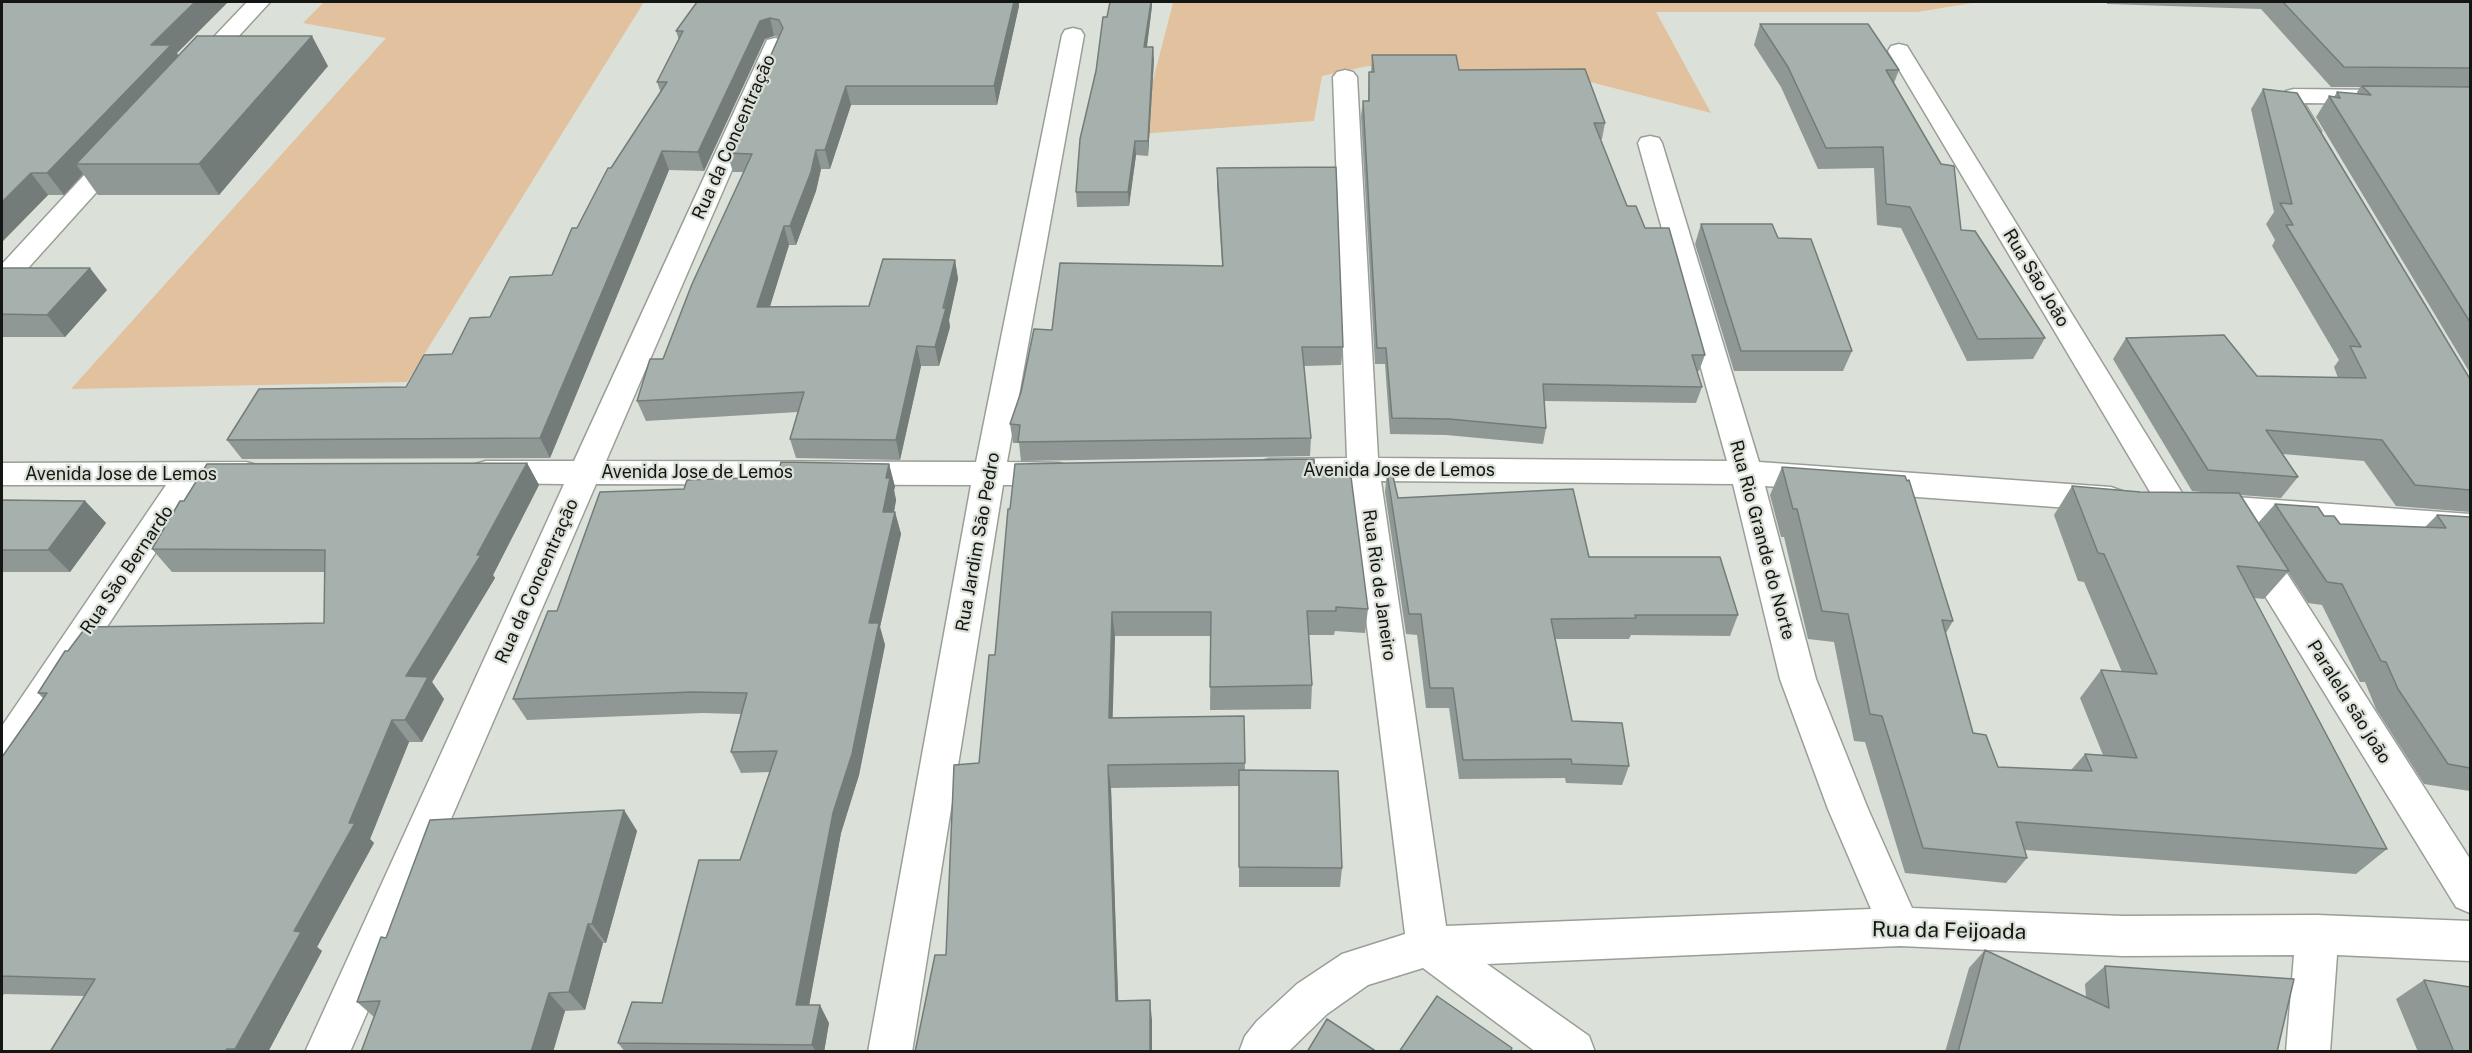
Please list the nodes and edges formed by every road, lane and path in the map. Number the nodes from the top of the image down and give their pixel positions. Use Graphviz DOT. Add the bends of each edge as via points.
graph roads {
  1 [pos="259,2"];
  2 [pos="1073,35"];
  3 [pos="775,45"];
  4 [pos="1899,51"];
  5 [pos="1345,77"];
  6 [pos="178,88"];
  7 [pos="2470,98"];
  8 [pos="138,132"];
  9 [pos="1650,143"];
  10 [pos="2322,151"];
  11 [pos="2,280"];
  12 [pos="1363,469"];
  13 [pos="1234,471"];
  14 [pos="454,472"];
  15 [pos="585,472"];
  16 [pos="191,473"];
  17 [pos="275,473"];
  18 [pos="1083,473"];
  19 [pos="1746,473"];
  20 [pos="2,474"];
  21 [pos="989,475"];
  22 [pos="2173,504"];
  23 [pos="2228,509"];
  24 [pos="2470,526"];
  25 [pos="2,756"];
  26 [pos="2470,894"];
  27 [pos="1900,927"];
  28 [pos="2317,935"];
  29 [pos="2470,941"];
  30 [pos="1428,947"];
  31 [pos="327,1052"];
  32 [pos="890,1052"];
  33 [pos="1261,1052"];
  34 [pos="1573,1052"];
  35 [pos="2308,1052"];
  1 -- 6 [label="street"];
  2 -- 21 [label="street, Rua Jardim São Pedro"];
  3 -- 15 [label="street, Rua da Concentração"];
  4 -- 22 [label="street, Rua São João"];
  5 -- 12 [label="street, Rua Rio de Janeiro"];
  7 -- 10 [label="street" via="2297,96 2291,100 2292,105"];
  8 -- 11 [label="street"];
  9 -- 19 [label="street, Rua Rio Grande do Norte"];
  12 -- 13 [label="street, Avenida Jose de Lemos"];
  12 -- 19 [label="street, Avenida Jose de Lemos"];
  12 -- 30 [label="street, Rua Rio de Janeiro"];
  14 -- 15 [label="street, Avenida Jose de Lemos"];
  15 -- 21 [label="street, Avenida Jose de Lemos"];
  15 -- 31 [label="street, Rua da Concentração"];
  16 -- 17 [label="street, Avenida Jose de Lemos"];
  16 -- 20 [label="street, Avenida Jose de Lemos"];
  16 -- 25 [label="street, Rua São Bernardo"];
  18 -- 21 [label="street, Avenida Jose de Lemos"];
  19 -- 22 [label="street, Avenida Jose de Lemos"];
  19 -- 27 [label="street, Rua Rio Grande do Norte" via="1798,678 1848,809"];
  21 -- 32 [label="street, Rua Jardim São Pedro"];
  22 -- 23 [label="street, Avenida Jose de Lemos"];
  23 -- 24 [label="street, Avenida Jose de Lemos"];
  23 -- 26 [label="street, Paralela são joão"];
  27 -- 28 [label="street, Rua da Feijoada" via="2123,936"];
  27 -- 30 [label="street, Rua da Feijoada"];
  28 -- 29 [label="street, Rua da Feijoada"];
  28 -- 35 [label="street"];
  30 -- 33 [label="street, Rua da Feijoada" via="1357,968 1312,999"];
  30 -- 34 [label="street"];
}
